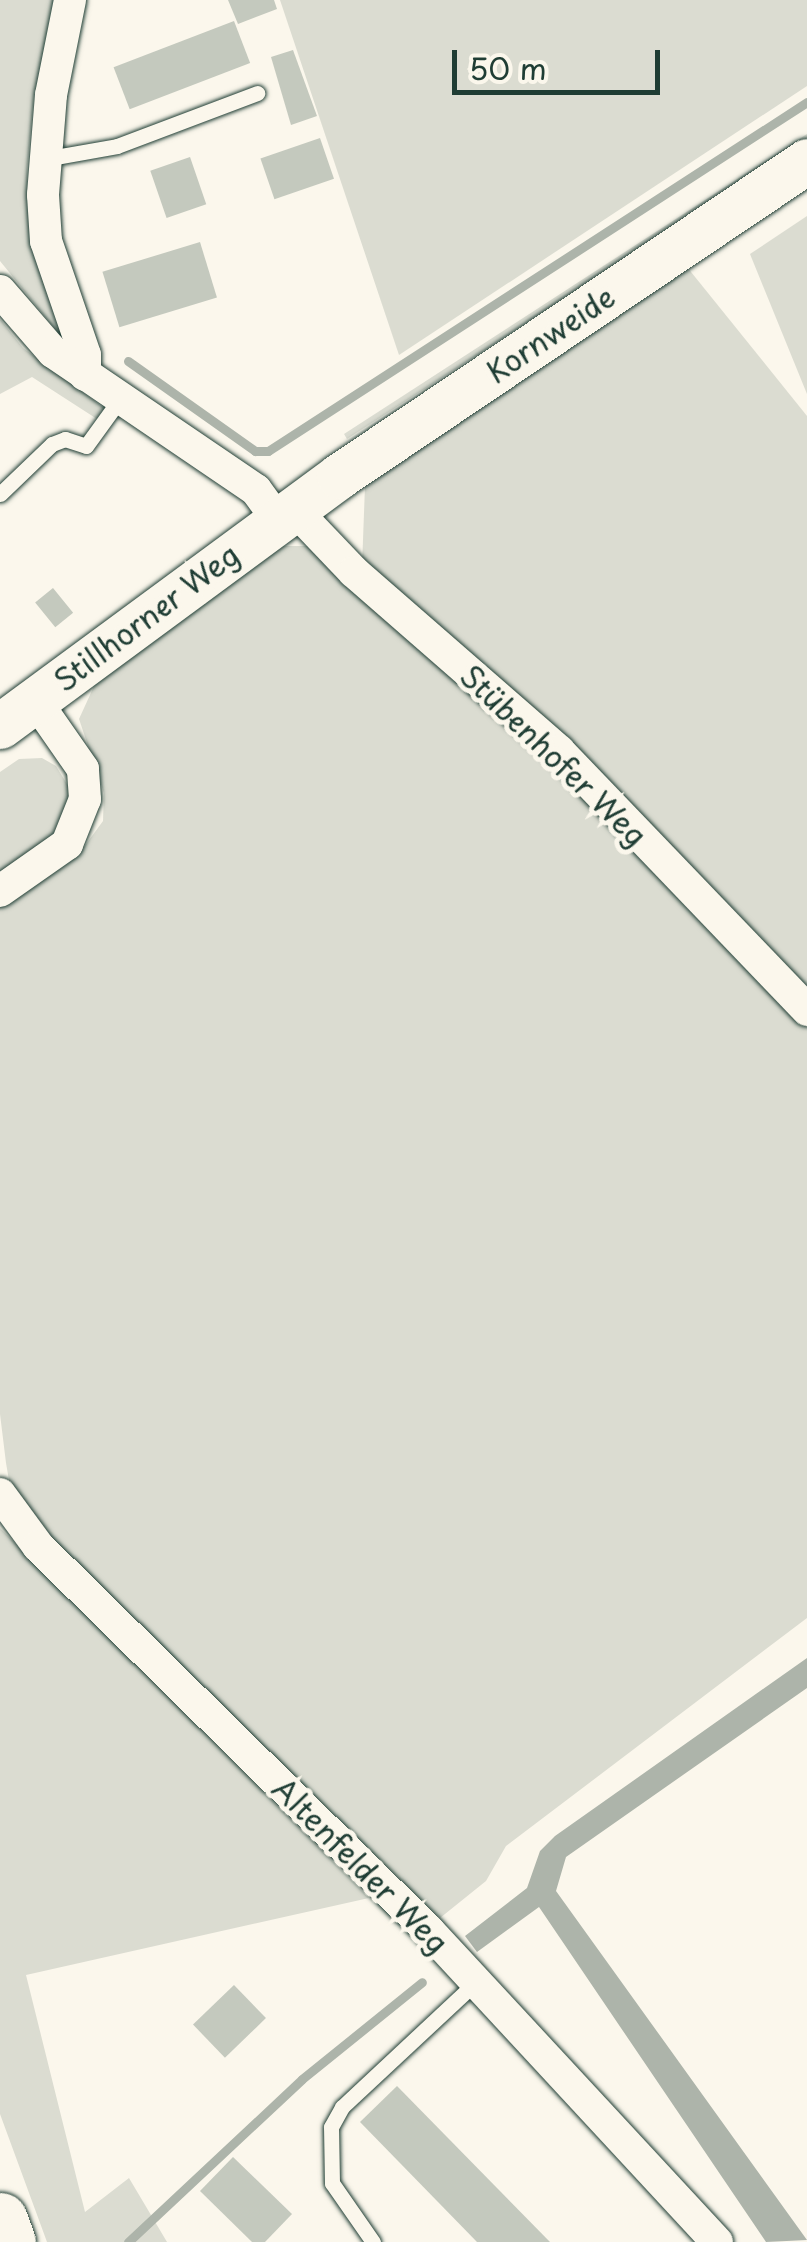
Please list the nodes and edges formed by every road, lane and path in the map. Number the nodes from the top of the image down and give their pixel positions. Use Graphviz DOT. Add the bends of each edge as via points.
graph roads {
  1 [pos="70,0"];
  2 [pos="257,93"];
  3 [pos="44,159"];
  4 [pos="807,161"];
  5 [pos="0,291"];
  6 [pos="85,375"];
  7 [pos="120,399"];
  8 [pos="0,494"];
  9 [pos="285,514"];
  10 [pos="17,713"];
  11 [pos="0,891"];
  12 [pos="807,1010"];
  13 [pos="0,1494"];
  14 [pos="476,1982"];
  15 [pos="0,2220"];
  16 [pos="8,2242"];
  17 [pos="373,2242"];
  18 [pos="718,2242"];
  1 -- 3 [label="street"];
  2 -- 3 [label="lane" via="117,146"];
  3 -- 6 [label="street" via="46,241"];
  4 -- 9 [label="main road, Kornweide"];
  5 -- 6 [label="street, Stübenhofer Weg" via="38,337"];
  6 -- 7 [label="street, Stübenhofer Weg"];
  7 -- 8 [label="lane" via="86,446 65,439 52,444"];
  7 -- 9 [label="street, Stübenhofer Weg"];
  9 -- 10 [label="main road, Stillhorner Weg"];
  9 -- 12 [label="street, Stübenhofer Weg" via="559,752"];
  10 -- 11 [label="street" via="83,769 85,798 67,844"];
  13 -- 14 [label="street, Altenfelder Weg" via="38,1546"];
  14 -- 17 [label="lane" via="342,2107 331,2127 332,2183"];
  14 -- 18 [label="street, Altenfelder Weg"];
  15 -- 16 [label="highway"];
}
